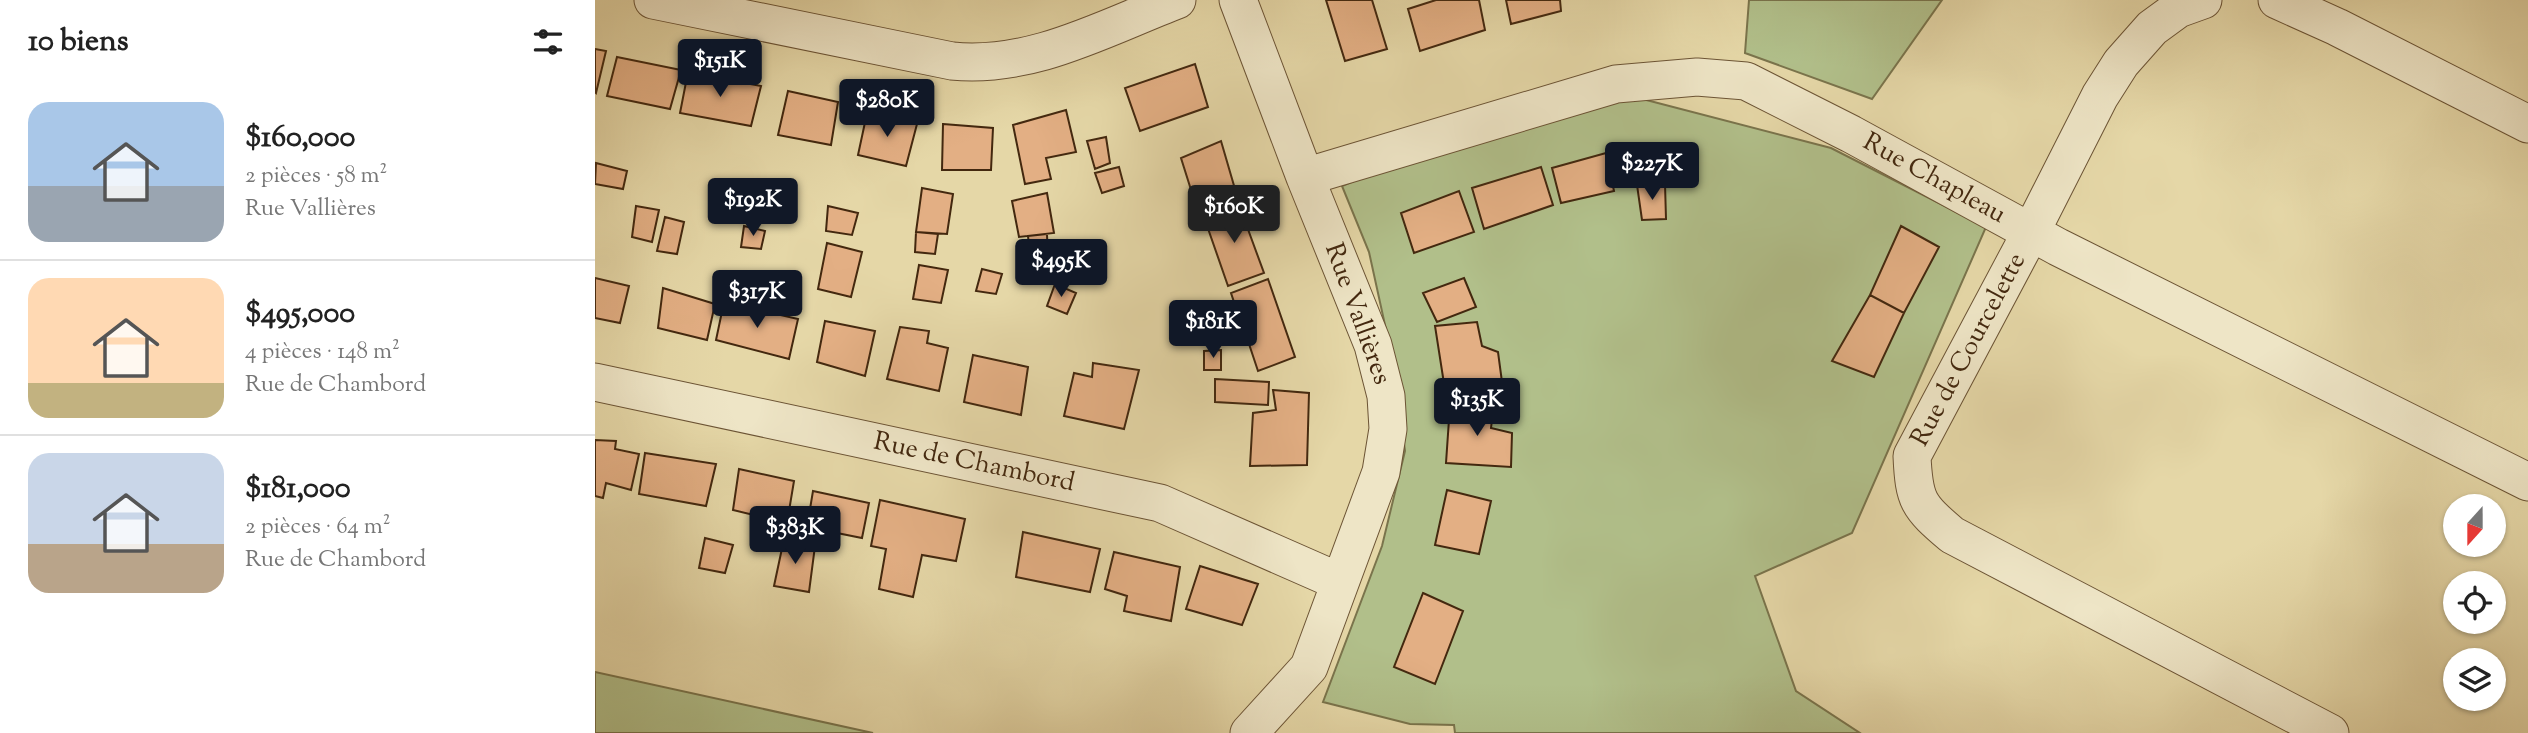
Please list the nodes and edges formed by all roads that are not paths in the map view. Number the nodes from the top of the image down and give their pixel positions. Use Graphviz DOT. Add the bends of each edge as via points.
graph roads {
  1 [pos="653,0"];
  2 [pos="1177,0"];
  3 [pos="1238,0"];
  4 [pos="2203,0"];
  5 [pos="2277,0"];
  6 [pos="2528,124"];
  7 [pos="1305,177"];
  8 [pos="2031,232"];
  9 [pos="595,382"];
  10 [pos="2528,482"];
  11 [pos="1341,582"];
  12 [pos="1249,733"];
  13 [pos="2330,733"];
  1 -- 2 [label="street" via="969,63 1057,49"];
  3 -- 7 [label="street, Rue Vallières"];
  4 -- 8 [label="street, Rue de Courcelette" via="2178,9 2152,28 2121,63"];
  5 -- 6 [label="street"];
  7 -- 8 [label="street, Rue Chapleau" via="1616,84 1697,77 1746,81"];
  7 -- 11 [label="street, Rue Vallières" via="1373,345 1386,396 1388,429 1381,472"];
  8 -- 10 [label="street, Rue Chapleau"];
  8 -- 13 [label="street, Rue de Courcelette" via="1912,456 1914,489 1924,511 1952,535"];
  9 -- 11 [label="street, Rue de Chambord" via="1160,503"];
  11 -- 12 [label="street, Rue Vallières" via="1309,667"];
}
